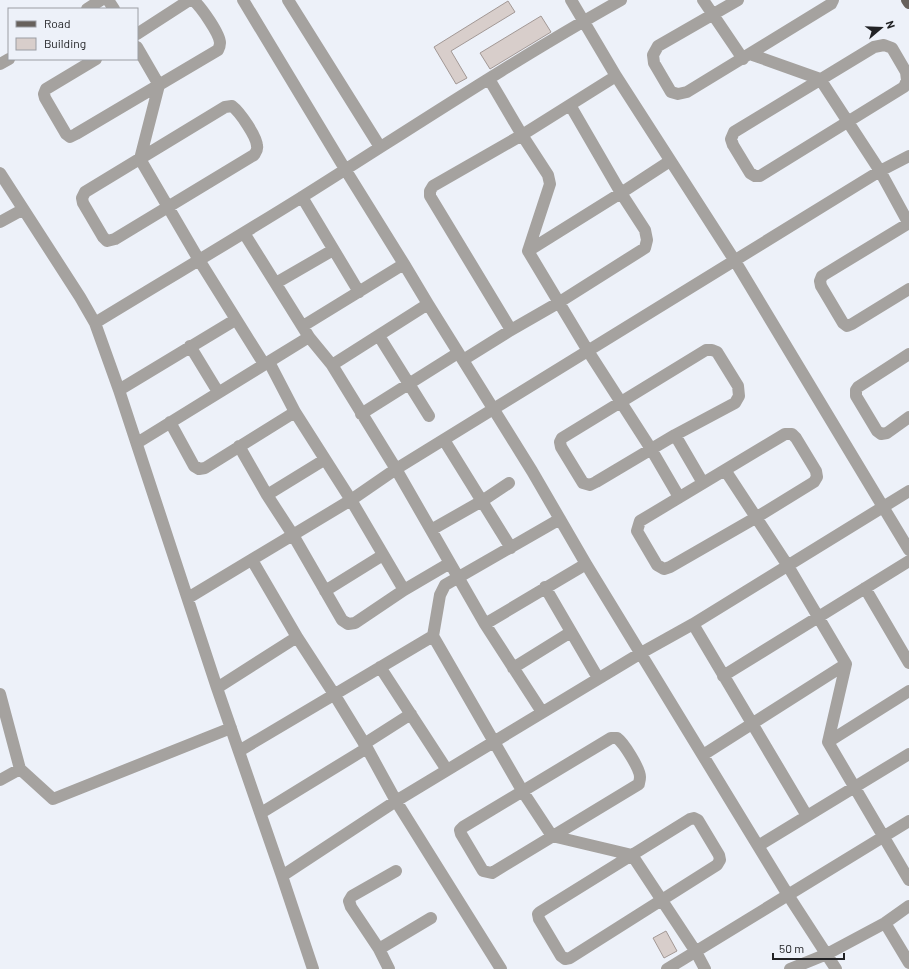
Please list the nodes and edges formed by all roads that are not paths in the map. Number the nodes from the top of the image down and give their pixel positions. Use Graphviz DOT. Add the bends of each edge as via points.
graph roads {
  1 [pos="102,0"];
  2 [pos="243,0"];
  3 [pos="288,0"];
  4 [pos="571,0"];
  5 [pos="621,0"];
  6 [pos="703,0"];
  7 [pos="738,0"];
  8 [pos="833,0"];
  9 [pos="89,8"];
  10 [pos="713,15"];
  11 [pos="584,21"];
  12 [pos="138,33"];
  13 [pos="138,49"];
  14 [pos="746,57"];
  15 [pos="94,60"];
  16 [pos="616,76"];
  17 [pos="489,79"];
  18 [pos="820,79"];
  19 [pos="159,85"];
  20 [pos="570,105"];
  21 [pos="848,122"];
  22 [pos="522,135"];
  23 [pos="380,147"];
  24 [pos="909,156"];
  25 [pos="140,159"];
  26 [pos="670,162"];
  27 [pos="345,169"];
  28 [pos="880,171"];
  29 [pos="0,174"];
  30 [pos="621,194"];
  31 [pos="302,197"];
  32 [pos="169,206"];
  33 [pos="22,210"];
  34 [pos="0,222"];
  35 [pos="909,223"];
  36 [pos="244,233"];
  37 [pos="333,250"];
  38 [pos="528,252"];
  39 [pos="199,260"];
  40 [pos="735,261"];
  41 [pos="404,264"];
  42 [pos="276,283"];
  43 [pos="909,289"];
  44 [pos="359,292"];
  45 [pos="558,303"];
  46 [pos="428,304"];
  47 [pos="235,320"];
  48 [pos="95,323"];
  49 [pos="511,330"];
  50 [pos="306,332"];
  51 [pos="379,336"];
  52 [pos="190,346"];
  53 [pos="588,351"];
  54 [pos="909,354"];
  55 [pos="461,357"];
  56 [pos="266,363"];
  57 [pos="332,365"];
  58 [pos="410,385"];
  59 [pos="119,390"];
  60 [pos="218,392"];
  61 [pos="622,402"];
  62 [pos="494,409"];
  63 [pos="295,412"];
  64 [pos="361,414"];
  65 [pos="429,416"];
  66 [pos="909,417"];
  67 [pos="170,422"];
  68 [pos="674,435"];
  69 [pos="444,440"];
  70 [pos="137,442"];
  71 [pos="239,446"];
  72 [pos="651,449"];
  73 [pos="324,460"];
  74 [pos="396,469"];
  75 [pos="725,470"];
  76 [pos="509,483"];
  77 [pos="703,483"];
  78 [pos="909,491"];
  79 [pos="267,495"];
  80 [pos="679,497"];
  81 [pos="351,500"];
  82 [pos="482,501"];
  83 [pos="884,507"];
  84 [pos="757,518"];
  85 [pos="560,519"];
  86 [pos="431,530"];
  87 [pos="293,535"];
  88 [pos="511,548"];
  89 [pos="909,550"];
  90 [pos="383,555"];
  91 [pos="252,560"];
  92 [pos="909,561"];
  93 [pos="450,563"];
  94 [pos="586,564"];
  95 [pos="788,566"];
  96 [pos="460,578"];
  97 [pos="545,587"];
  98 [pos="865,588"];
  99 [pos="404,590"];
  100 [pos="325,591"];
  101 [pos="188,598"];
  102 [pos="819,616"];
  103 [pos="485,624"];
  104 [pos="693,624"];
  105 [pos="571,632"];
  106 [pos="433,636"];
  107 [pos="297,637"];
  108 [pos="641,653"];
  109 [pos="909,663"];
  110 [pos="846,664"];
  111 [pos="380,667"];
  112 [pos="513,668"];
  113 [pos="723,676"];
  114 [pos="598,678"];
  115 [pos="217,688"];
  116 [pos="909,691"];
  117 [pos="0,694"];
  118 [pos="334,694"];
  119 [pos="542,712"];
  120 [pos="411,714"];
  121 [pos="752,724"];
  122 [pos="231,728"];
  123 [pos="494,742"];
  124 [pos="828,742"];
  125 [pos="365,746"];
  126 [pos="239,751"];
  127 [pos="909,754"];
  128 [pos="703,755"];
  129 [pos="20,769"];
  130 [pos="447,770"];
  131 [pos="0,780"];
  132 [pos="853,787"];
  133 [pos="523,792"];
  134 [pos="396,801"];
  135 [pos="261,813"];
  136 [pos="807,816"];
  137 [pos="909,821"];
  138 [pos="552,836"];
  139 [pos="882,837"];
  140 [pos="758,846"];
  141 [pos="632,855"];
  142 [pos="396,871"];
  143 [pos="282,876"];
  144 [pos="909,880"];
  145 [pos="788,896"];
  146 [pos="661,900"];
  147 [pos="909,906"];
  148 [pos="431,918"];
  149 [pos="885,923"];
  150 [pos="379,949"];
  151 [pos="696,952"];
  152 [pos="827,954"];
  153 [pos="909,963"];
  154 [pos="313,969"];
  155 [pos="389,969"];
  156 [pos="502,969"];
  157 [pos="667,969"];
  158 [pos="705,969"];
  159 [pos="790,969"];
  160 [pos="836,969"];
  1 -- 9 [label="street"];
  2 -- 27 [label="street"];
  3 -- 23 [label="street"];
  4 -- 11 [label="street"];
  5 -- 11 [label="street"];
  6 -- 10 [label="street"];
  7 -- 10 [label="street"];
  8 -- 14 [label="street" via="831,4"];
  10 -- 14 [label="street"];
  10 -- 14 [label="street" via="658,46 655,51 654,62 671,92 687,92"];
  11 -- 16 [label="street"];
  11 -- 17 [label="street"];
  12 -- 19 [label="street" via="188,2 194,1 219,37 218,50"];
  13 -- 19 [label="street"];
  14 -- 18 [label="street"];
  15 -- 19 [label="street" via="46,89 44,94 44,98 70,137"];
  16 -- 20 [label="street"];
  16 -- 26 [label="street"];
  17 -- 22 [label="street"];
  17 -- 23 [label="street"];
  18 -- 21 [label="street"];
  18 -- 21 [label="street" via="874,47 884,45 892,48 906,72 907,80 904,87"];
  18 -- 21 [label="street" via="734,132 731,139 733,145 750,172 760,176"];
  19 -- 25 [label="street"];
  20 -- 22 [label="street"];
  20 -- 30 [label="street"];
  21 -- 28 [label="street"];
  22 -- 38 [label="street" via="550,180"];
  22 -- 49 [label="street" via="433,186 430,191 430,196"];
  23 -- 27 [label="street"];
  24 -- 28 [label="street"];
  25 -- 32 [label="street"];
  25 -- 32 [label="street" via="85,192 83,204 107,241 115,239"];
  25 -- 32 [label="street" via="225,108 232,106 238,110 257,142 258,149 254,155"];
  26 -- 30 [label="street"];
  26 -- 40 [label="street"];
  27 -- 31 [label="street"];
  27 -- 41 [label="street"];
  28 -- 35 [label="street"];
  28 -- 40 [label="street"];
  29 -- 33 [label="street"];
  30 -- 38 [label="street"];
  30 -- 45 [label="street" via="645,230 648,240 645,248"];
  31 -- 36 [label="street"];
  31 -- 37 [label="street"];
  32 -- 39 [label="street"];
  33 -- 34 [label="street"];
  33 -- 48 [label="street"];
  35 -- 43 [label="street" via="822,276 820,281 842,323 847,326"];
  36 -- 39 [label="street"];
  36 -- 42 [label="street"];
  37 -- 42 [label="street"];
  37 -- 44 [label="street"];
  38 -- 45 [label="street"];
  39 -- 47 [label="street"];
  39 -- 48 [label="street"];
  40 -- 53 [label="street"];
  40 -- 83 [label="street"];
  41 -- 44 [label="street"];
  41 -- 46 [label="street"];
  42 -- 50 [label="street"];
  44 -- 50 [label="street"];
  45 -- 49 [label="street"];
  45 -- 53 [label="street"];
  46 -- 51 [label="street"];
  46 -- 55 [label="street"];
  47 -- 52 [label="street"];
  47 -- 56 [label="street"];
  48 -- 59 [label="street"];
  49 -- 55 [label="street"];
  50 -- 56 [label="street"];
  50 -- 57 [label="street"];
  51 -- 57 [label="street"];
  51 -- 58 [label="street"];
  52 -- 59 [label="street"];
  52 -- 60 [label="street"];
  53 -- 61 [label="street"];
  53 -- 62 [label="street"];
  54 -- 66 [label="street" via="858,386 856,396 881,434 887,433"];
  55 -- 58 [label="street"];
  55 -- 62 [label="street"];
  56 -- 60 [label="street"];
  56 -- 63 [label="street"];
  57 -- 64 [label="street"];
  58 -- 64 [label="street"];
  58 -- 65 [label="street"];
  59 -- 70 [label="street"];
  60 -- 67 [label="street"];
  61 -- 68 [label="street" via="706,350 717,352 738,386 740,396 735,403"];
  61 -- 72 [label="street"];
  61 -- 72 [label="street" via="562,438 560,442 583,483 590,485"];
  62 -- 69 [label="street"];
  62 -- 85 [label="street"];
  63 -- 71 [label="street"];
  63 -- 73 [label="street"];
  64 -- 74 [label="street"];
  67 -- 70 [label="street"];
  67 -- 71 [label="street" via="194,466 199,469"];
  68 -- 72 [label="street"];
  68 -- 77 [label="street"];
  69 -- 74 [label="street"];
  69 -- 82 [label="street"];
  70 -- 101 [label="street"];
  71 -- 79 [label="street"];
  72 -- 80 [label="street"];
  73 -- 79 [label="street"];
  73 -- 81 [label="street"];
  74 -- 81 [label="street"];
  74 -- 86 [label="street"];
  75 -- 77 [label="street"];
  75 -- 84 [label="street"];
  75 -- 84 [label="street" via="785,434 792,434 796,438 817,477 814,482"];
  76 -- 82 [label="street"];
  77 -- 80 [label="street"];
  78 -- 83 [label="street"];
  79 -- 87 [label="street"];
  80 -- 84 [label="street" via="640,521 637,527 657,565 664,569"];
  81 -- 87 [label="street"];
  81 -- 90 [label="street"];
  82 -- 86 [label="street"];
  82 -- 88 [label="street"];
  83 -- 89 [label="street"];
  83 -- 95 [label="street"];
  84 -- 95 [label="street"];
  85 -- 88 [label="street"];
  85 -- 94 [label="street"];
  86 -- 93 [label="street"];
  87 -- 91 [label="street"];
  87 -- 100 [label="street"];
  88 -- 96 [label="street"];
  90 -- 99 [label="street"];
  90 -- 100 [label="street"];
  91 -- 101 [label="street"];
  91 -- 107 [label="street"];
  92 -- 98 [label="street"];
  93 -- 96 [label="street"];
  93 -- 99 [label="street"];
  94 -- 97 [label="street"];
  94 -- 108 [label="street"];
  95 -- 102 [label="street"];
  95 -- 104 [label="street"];
  96 -- 103 [label="street"];
  96 -- 106 [label="street" via="445,585 440,595"];
  97 -- 103 [label="street"];
  97 -- 105 [label="street"];
  98 -- 102 [label="street"];
  98 -- 109 [label="street"];
  99 -- 100 [label="street" via="355,623 348,624 342,620"];
  101 -- 115 [label="street"];
  102 -- 110 [label="street"];
  102 -- 113 [label="street"];
  103 -- 112 [label="street"];
  104 -- 108 [label="street"];
  104 -- 113 [label="street"];
  105 -- 112 [label="street"];
  105 -- 114 [label="street"];
  106 -- 111 [label="street"];
  106 -- 123 [label="street"];
  107 -- 115 [label="street"];
  107 -- 118 [label="street"];
  108 -- 114 [label="street"];
  108 -- 128 [label="street"];
  110 -- 121 [label="street"];
  110 -- 124 [label="street"];
  111 -- 118 [label="street"];
  111 -- 120 [label="street"];
  112 -- 119 [label="street"];
  113 -- 121 [label="street"];
  114 -- 119 [label="street"];
  115 -- 122 [label="street"];
  116 -- 124 [label="street"];
  117 -- 129 [label="street"];
  118 -- 125 [label="street"];
  118 -- 126 [label="street"];
  119 -- 123 [label="street"];
  120 -- 125 [label="street"];
  120 -- 130 [label="street"];
  121 -- 128 [label="street"];
  121 -- 136 [label="street"];
  122 -- 126 [label="street"];
  122 -- 129 [label="street" via="53,799"];
  123 -- 130 [label="street"];
  123 -- 133 [label="street"];
  124 -- 132 [label="street"];
  125 -- 134 [label="street"];
  125 -- 135 [label="street"];
  126 -- 135 [label="street"];
  127 -- 132 [label="street"];
  128 -- 140 [label="street"];
  129 -- 131 [label="street"];
  130 -- 134 [label="street"];
  132 -- 136 [label="street"];
  132 -- 139 [label="street"];
  133 -- 138 [label="street"];
  133 -- 138 [label="street" via="460,830 483,871 492,873"];
  133 -- 138 [label="street" via="611,738 617,738 622,742 639,772 639,784"];
  134 -- 143 [label="street"];
  134 -- 156 [label="street"];
  135 -- 143 [label="street"];
  136 -- 140 [label="street"];
  137 -- 139 [label="street"];
  138 -- 141 [label="street"];
  139 -- 144 [label="street"];
  139 -- 145 [label="street"];
  140 -- 145 [label="street"];
  141 -- 146 [label="street"];
  141 -- 146 [label="street" via="690,819 698,820 720,860 717,865"];
  141 -- 146 [label="street" via="538,914 561,956 565,959 570,958"];
  142 -- 150 [label="street" via="352,896 349,901"];
  143 -- 154 [label="street"];
  145 -- 151 [label="street"];
  145 -- 152 [label="street"];
  146 -- 151 [label="street"];
  147 -- 149 [label="street"];
  148 -- 150 [label="street"];
  149 -- 152 [label="street"];
  149 -- 153 [label="street"];
  150 -- 155 [label="street"];
  151 -- 157 [label="street"];
  151 -- 158 [label="street"];
  152 -- 159 [label="street"];
  152 -- 160 [label="street"];
}
